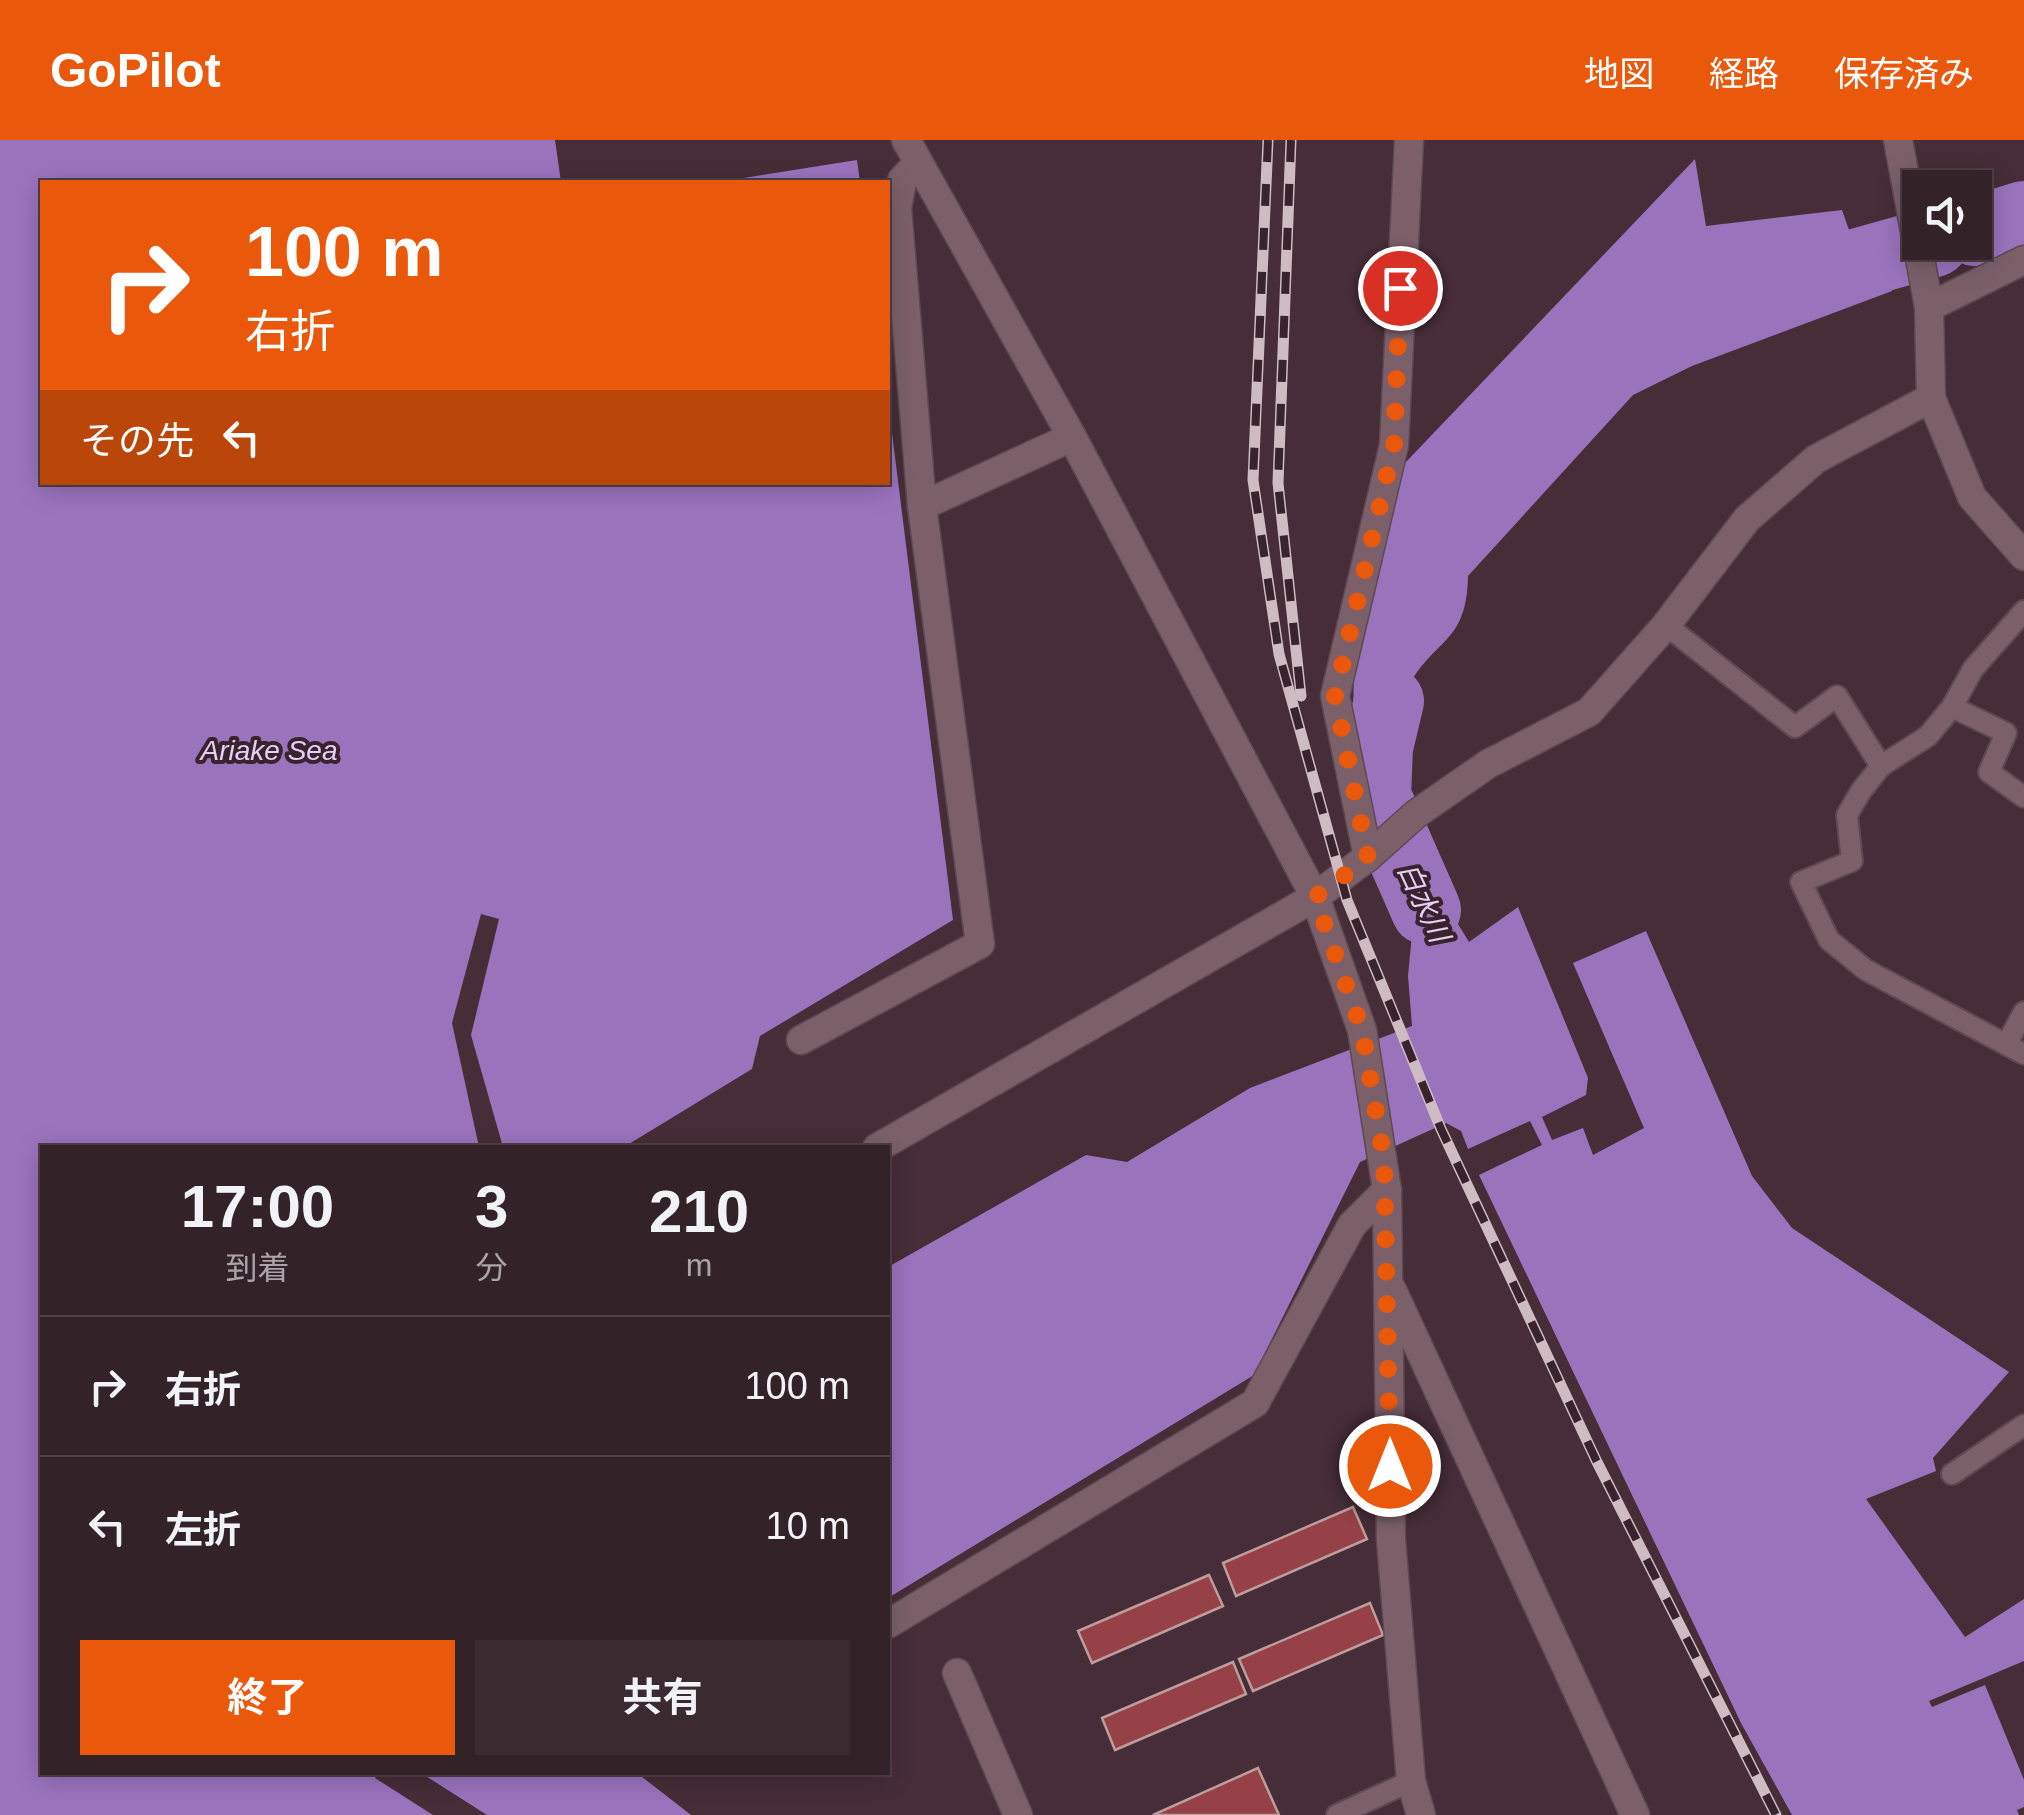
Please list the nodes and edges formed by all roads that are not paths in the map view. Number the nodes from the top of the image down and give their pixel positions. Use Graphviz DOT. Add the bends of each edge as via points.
graph roads {
  1 [pos="1409,140"];
  2 [pos="1898,140"];
  3 [pos="912,152"];
  4 [pos="2024,260"];
  5 [pos="1927,298"];
  6 [pos="1931,398"];
  7 [pos="1072,437"];
  8 [pos="922,506"];
  9 [pos="2024,556"];
  10 [pos="2024,612"];
  11 [pos="1666,625"];
  12 [pos="1952,707"];
  13 [pos="1881,766"];
  14 [pos="2024,796"];
  15 [pos="1371,855"];
  16 [pos="1315,897"];
  17 [pos="2024,1012"];
  18 [pos="800,1040"];
  19 [pos="2016,1049"];
  20 [pos="882,1145"];
  21 [pos="1387,1190"];
  22 [pos="1388,1282"];
  23 [pos="2024,1425"];
  24 [pos="1952,1474"];
  25 [pos="890,1623"];
  26 [pos="957,1673"];
  27 [pos="1410,1781"];
  28 [pos="1018,1815"];
  29 [pos="1337,1815"];
  30 [pos="1421,1815"];
  31 [pos="1635,1815"];
  1 -- 15 [label="street" via="1394,445 1335,696"];
  2 -- 5 [label="street"];
  3 -- 7 [label="street"];
  3 -- 8 [label="street" via="898,208"];
  4 -- 5 [label="street"];
  5 -- 6 [label="street"];
  6 -- 9 [label="street" via="1972,497"];
  6 -- 11 [label="street" via="1816,459 1747,519"];
  7 -- 8 [label="street"];
  7 -- 16 [label="street"];
  8 -- 18 [label="street" via="980,944"];
  10 -- 12 [label="lane" via="1973,669"];
  11 -- 13 [label="lane" via="1795,727 1837,696"];
  11 -- 15 [label="street" via="1590,712 1488,764"];
  12 -- 13 [label="lane" via="1928,736"];
  12 -- 14 [label="lane" via="2006,734 1988,772"];
  13 -- 19 [label="lane" via="1847,815 1852,861 1801,882 1830,940 1866,970"];
  15 -- 16 [label="street"];
  16 -- 20 [label="street"];
  16 -- 21 [label="street" via="1362,1030"];
  17 -- 19 [label="lane"];
  21 -- 22 [label="street"];
  21 -- 25 [label="street" via="1352,1225 1255,1403"];
  22 -- 27 [label="street" via="1390,1540"];
  22 -- 31 [label="street"];
  23 -- 24 [label="lane"];
  26 -- 28 [label="street"];
  27 -- 29 [label="lane"];
  27 -- 30 [label="street"];
}
